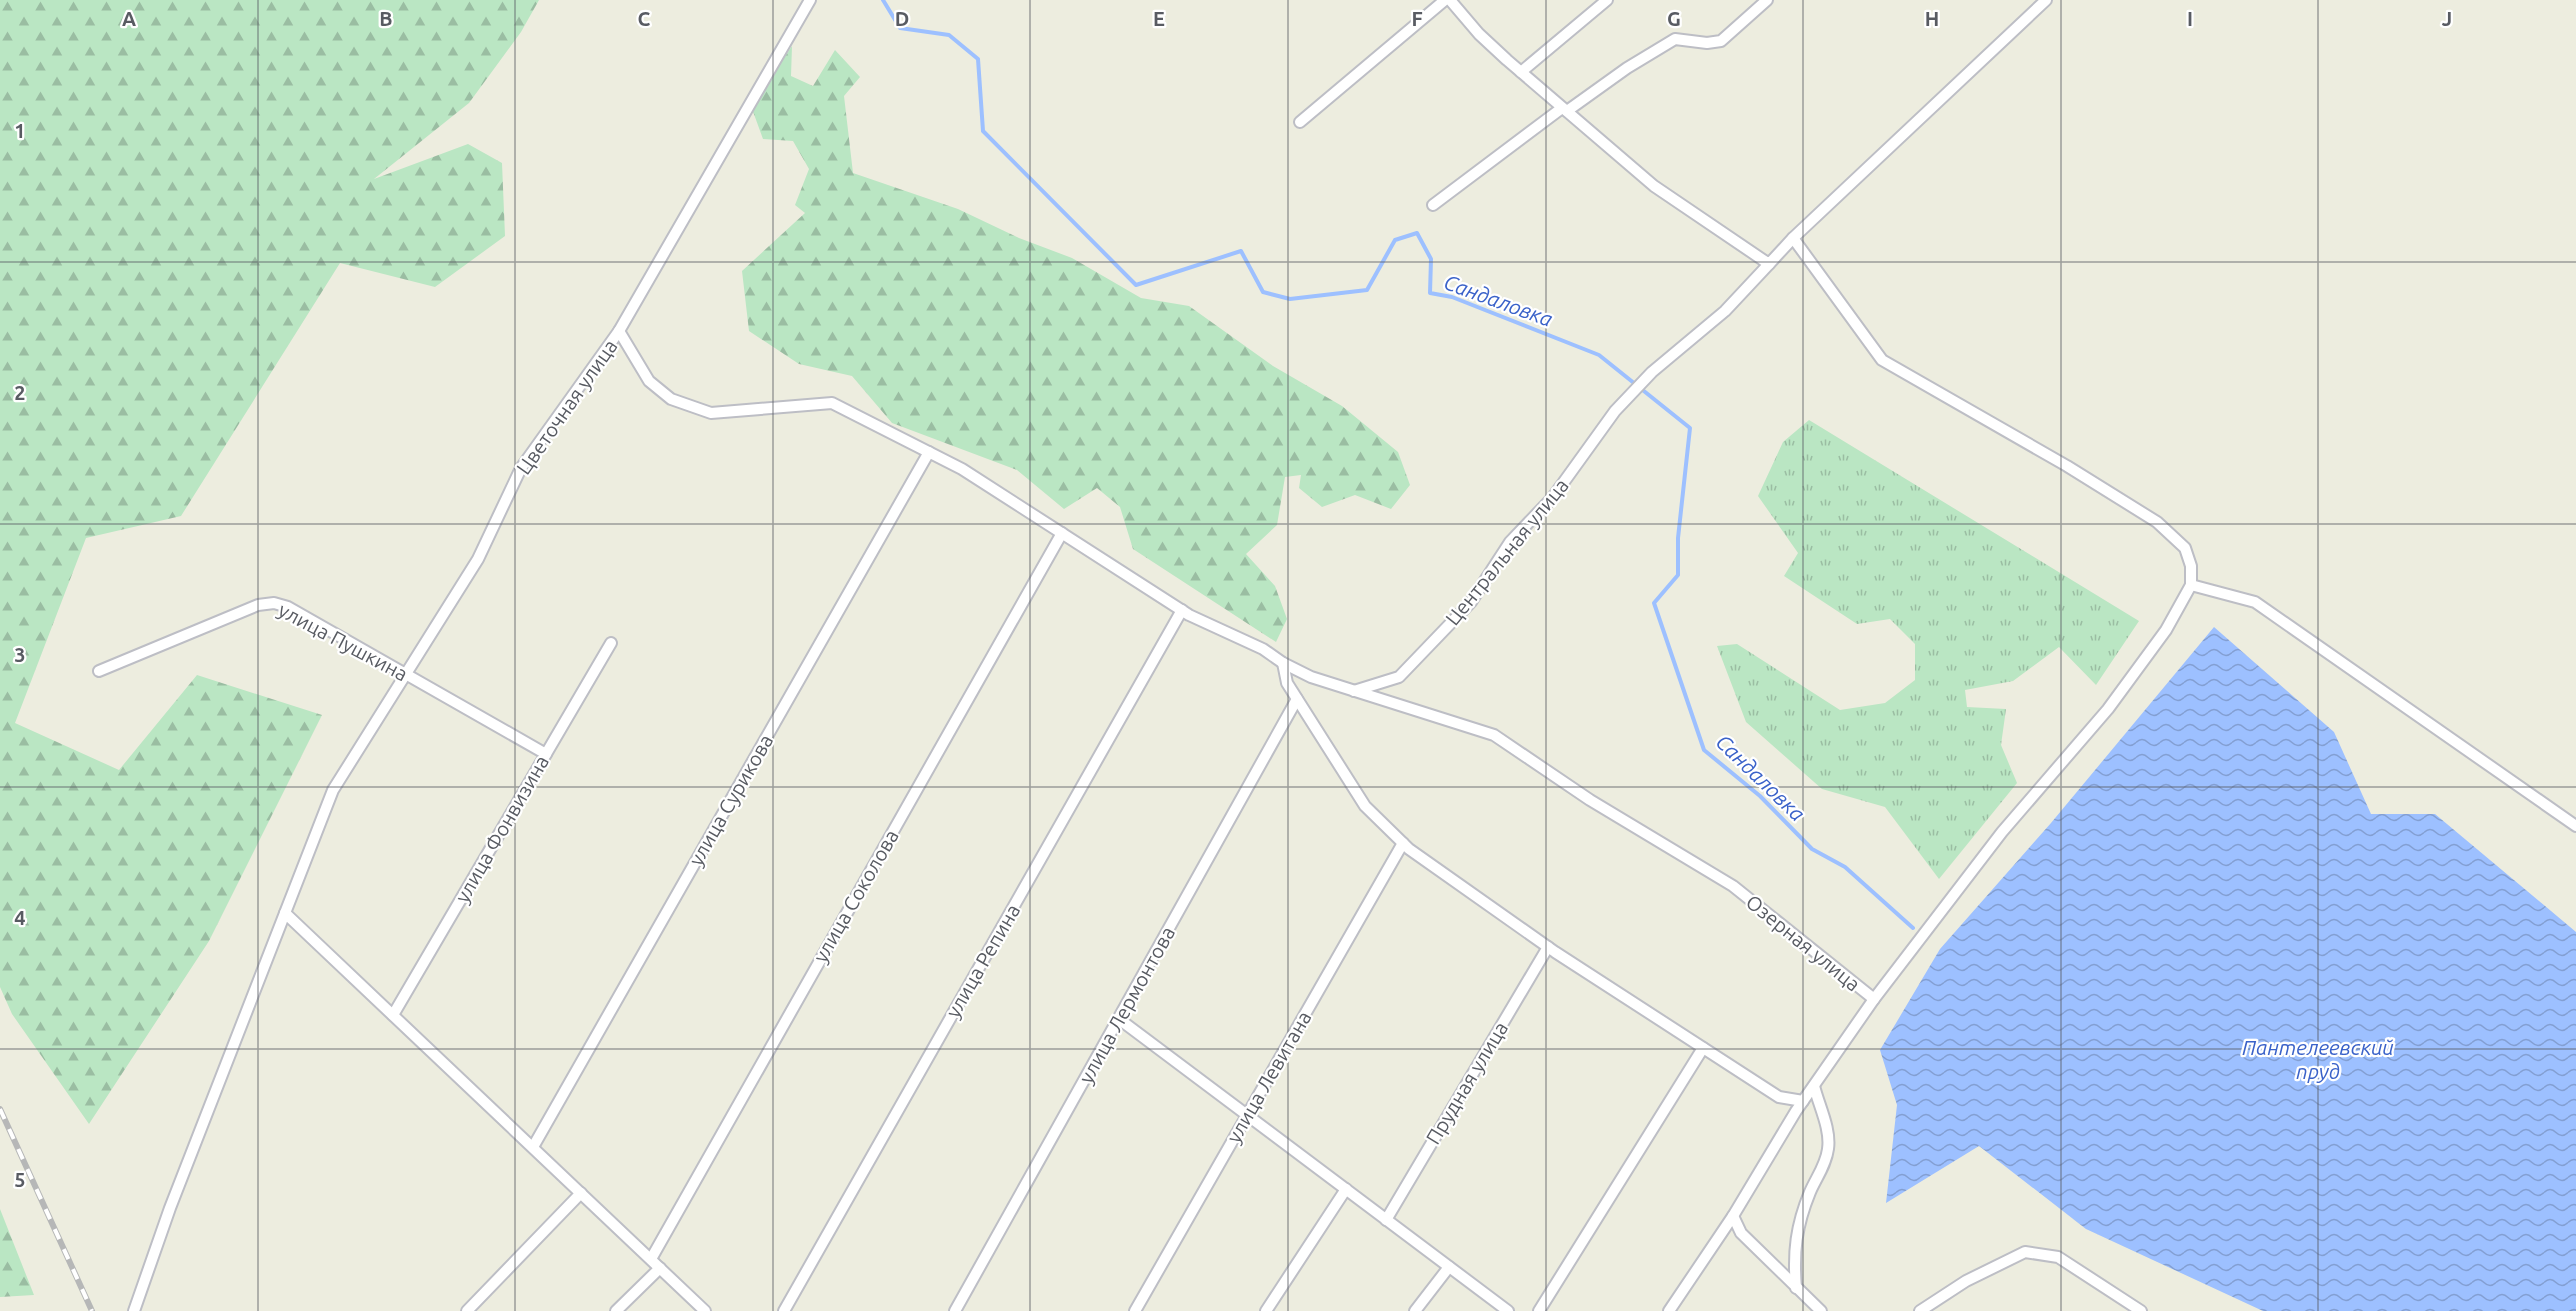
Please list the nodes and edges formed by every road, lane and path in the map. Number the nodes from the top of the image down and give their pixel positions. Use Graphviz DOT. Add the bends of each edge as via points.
graph roads {
  1 [pos="810,0"];
  2 [pos="1445,0"];
  3 [pos="1450,0"];
  4 [pos="1606,0"];
  5 [pos="1767,0"];
  6 [pos="2046,0"];
  7 [pos="1521,72"];
  8 [pos="1564,109"];
  9 [pos="1300,122"];
  10 [pos="1433,205"];
  11 [pos="1793,238"];
  12 [pos="1769,264"];
  13 [pos="620,331"];
  14 [pos="929,452"];
  15 [pos="1062,533"];
  16 [pos="2191,585"];
  17 [pos="1182,610"];
  18 [pos="611,643"];
  19 [pos="1283,663"];
  20 [pos="99,671"];
  21 [pos="405,675"];
  22 [pos="1354,691"];
  23 [pos="1298,699"];
  24 [pos="546,754"];
  25 [pos="2576,826"];
  26 [pos="1403,843"];
  27 [pos="285,913"];
  28 [pos="1548,947"];
  29 [pos="1874,999"];
  30 [pos="393,1015"];
  31 [pos="1119,1019"];
  32 [pos="1704,1048"];
  33 [pos="1814,1086"];
  34 [pos="1803,1101"];
  35 [pos="1247,1115"];
  36 [pos="532,1147"];
  37 [pos="1346,1189"];
  38 [pos="581,1193"];
  39 [pos="1733,1216"];
  40 [pos="1386,1220"];
  41 [pos="651,1259"];
  42 [pos="1449,1267"];
  43 [pos="660,1268"];
  44 [pos="1796,1288"];
  45 [pos="134,1311"];
  46 [pos="466,1311"];
  47 [pos="616,1311"];
  48 [pos="705,1311"];
  49 [pos="784,1311"];
  50 [pos="955,1311"];
  51 [pos="1136,1311"];
  52 [pos="1266,1311"];
  53 [pos="1415,1311"];
  54 [pos="1508,1311"];
  55 [pos="1539,1311"];
  56 [pos="1669,1311"];
  57 [pos="1821,1311"];
  58 [pos="1920,1311"];
  59 [pos="2140,1311"];
  1 -- 13 [label="street, Цветочная улица"];
  2 -- 9 [label="street"];
  3 -- 7 [label="street" via="1479,34"];
  4 -- 7 [label="street"];
  5 -- 8 [label="street" via="1722,41 1675,39"];
  6 -- 11 [label="street, Центральная улица"];
  7 -- 8 [label="street"];
  8 -- 10 [label="street"];
  8 -- 12 [label="street" via="1654,186"];
  11 -- 12 [label="street, Центральная улица"];
  11 -- 16 [label="street" via="1882,360 2157,522 2185,548 2191,566"];
  12 -- 22 [label="street, Центральная улица" via="1615,411 1553,497 1510,542 1471,602 1399,677"];
  13 -- 14 [label="street, Озерная улица" via="649,381 671,399 711,413 832,403"];
  13 -- 21 [label="street, Цветочная улица" via="521,468 478,559"];
  14 -- 15 [label="street, Озерная улица"];
  14 -- 36 [label="street, улица Сурикова"];
  15 -- 17 [label="street, Озерная улица"];
  15 -- 41 [label="street, улица Соколова"];
  16 -- 25 [label="street" via="2255,602"];
  16 -- 29 [label="street" via="2166,630 2109,709 2002,832"];
  17 -- 19 [label="street, Озерная улица" via="1263,649"];
  17 -- 49 [label="street, улица Репина"];
  18 -- 24 [label="street, улица Фонвизина"];
  19 -- 22 [label="street, Озерная улица"];
  19 -- 23 [label="street" via="1287,683"];
  20 -- 21 [label="street, улица Пушкина" via="258,605 274,603"];
  21 -- 24 [label="street, улица Пушкина"];
  21 -- 27 [label="street, Цветочная улица" via="333,789"];
  22 -- 29 [label="street, Озерная улица" via="1494,735 1590,800 1732,886"];
  23 -- 26 [label="street" via="1365,806"];
  23 -- 31 [label="street, улица Лермонтова"];
  24 -- 30 [label="street, улица Фонвизина"];
  26 -- 28 [label="street"];
  26 -- 35 [label="street, улица Левитана"];
  27 -- 30 [label="street"];
  27 -- 45 [label="street, Цветочная улица"];
  28 -- 32 [label="street"];
  28 -- 40 [label="street, Прудная улица"];
  29 -- 33 [label="street"];
  30 -- 36 [label="street"];
  31 -- 35 [label="street"];
  31 -- 50 [label="street, улица Лермонтова"];
  32 -- 34 [label="street" via="1779,1097"];
  32 -- 55 [label="street"];
  33 -- 34 [label="street"];
  33 -- 44 [label="street" via="1828,1151 1796,1236"];
  34 -- 39 [label="street"];
  35 -- 37 [label="street"];
  35 -- 51 [label="street, улица Левитана"];
  36 -- 38 [label="street"];
  37 -- 40 [label="street"];
  37 -- 52 [label="street"];
  38 -- 41 [label="street"];
  38 -- 46 [label="street"];
  39 -- 44 [label="street" via="1741,1233"];
  39 -- 56 [label="street"];
  40 -- 42 [label="street"];
  41 -- 43 [label="street"];
  42 -- 53 [label="street"];
  42 -- 54 [label="street"];
  43 -- 47 [label="street"];
  43 -- 48 [label="street"];
  44 -- 57 [label="street"];
  58 -- 59 [label="street" via="1966,1281 2025,1252 2058,1257"];
}
